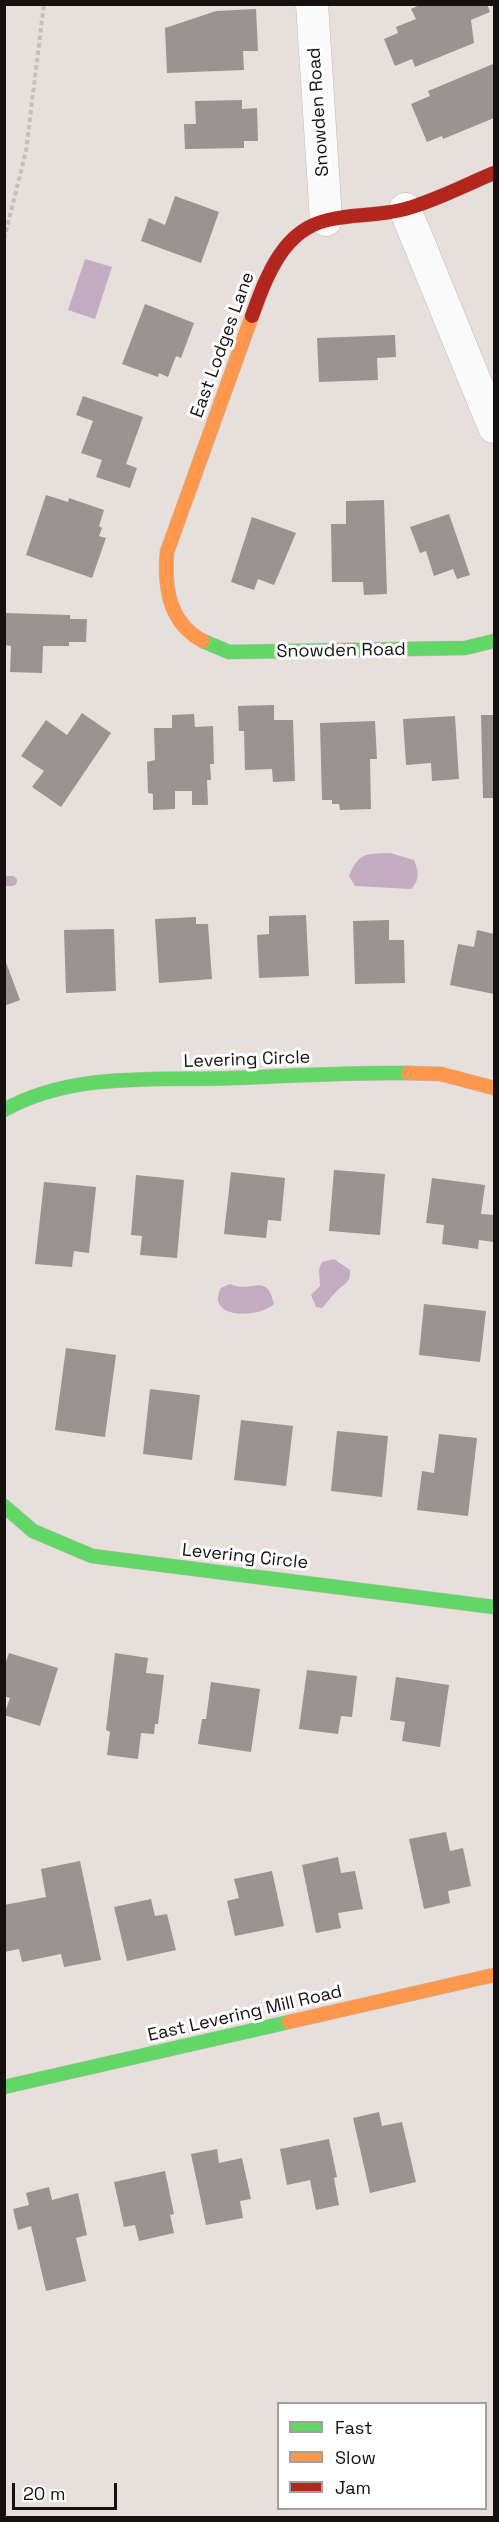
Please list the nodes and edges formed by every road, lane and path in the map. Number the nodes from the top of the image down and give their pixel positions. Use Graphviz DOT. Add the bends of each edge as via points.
graph roads {
  1 [pos="44,4"];
  2 [pos="312,4"];
  3 [pos="495,172"];
  4 [pos="405,209"];
  5 [pos="326,220"];
  6 [pos="4,239"];
  7 [pos="495,427"];
  8 [pos="190,635"];
  9 [pos="495,641"];
  10 [pos="495,1088"];
  11 [pos="4,1110"];
  12 [pos="4,1506"];
  13 [pos="495,1607"];
  14 [pos="495,1975"];
  15 [pos="4,2087"];
  1 -- 6 [label="path" via="26,151"];
  2 -- 5 [label="street, Snowden Road"];
  3 -- 4 [label="street, East Lodges Lane"];
  4 -- 5 [label="street, East Lodges Lane"];
  4 -- 7 [label="street"];
  5 -- 8 [label="street, East Lodges Lane" via="292,241 267,274 167,552 167,596"];
  8 -- 9 [label="street, Snowden Road" via="208,646 247,653 465,648"];
  10 -- 11 [label="street, Levering Circle" via="441,1074 396,1073 120,1082 43,1091"];
  12 -- 13 [label="street, Levering Circle" via="48,1541 92,1556"];
  14 -- 15 [label="street, East Levering Mill Road"];
}
